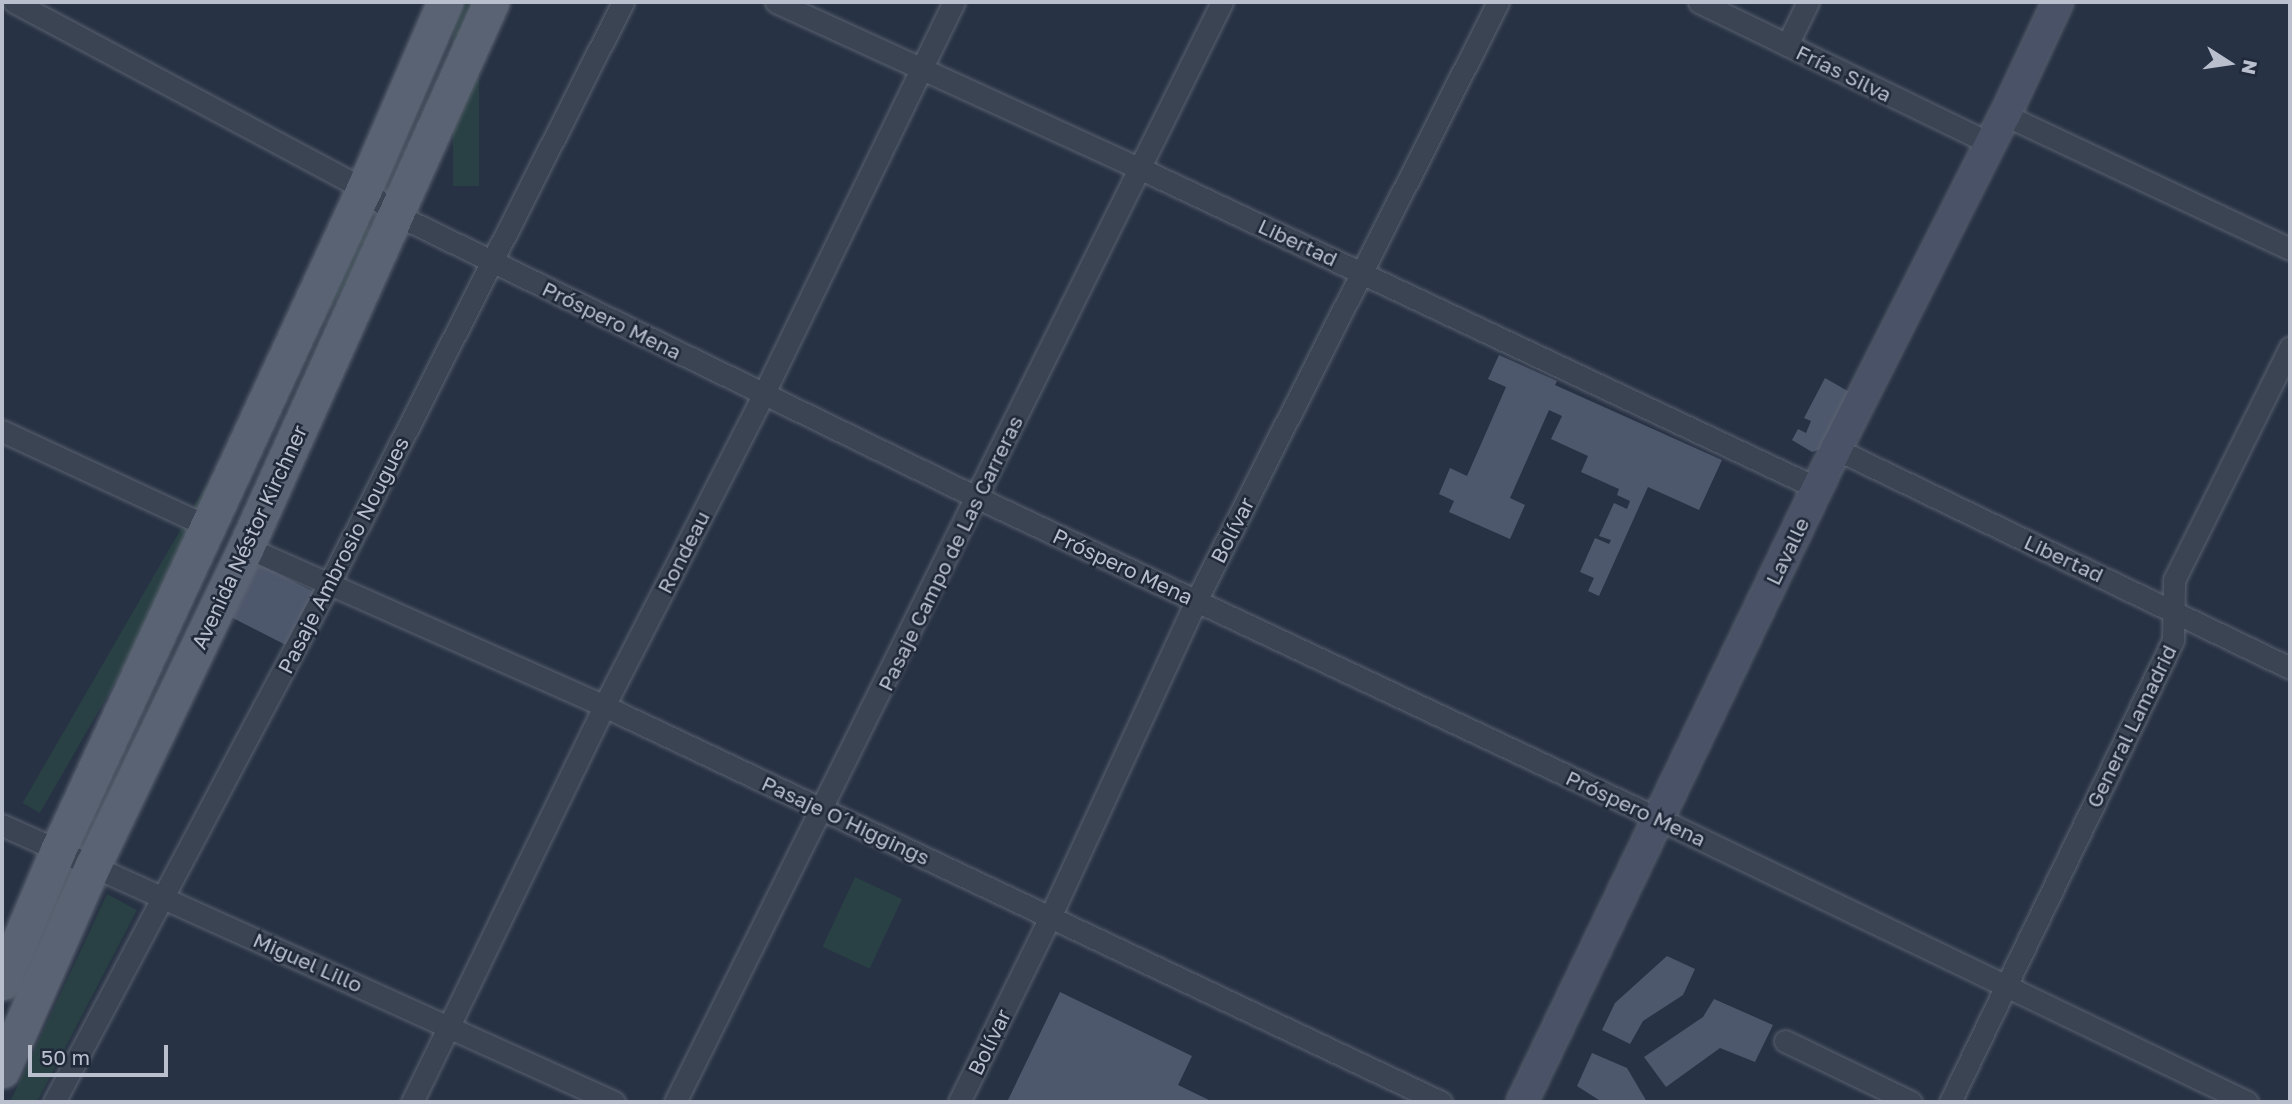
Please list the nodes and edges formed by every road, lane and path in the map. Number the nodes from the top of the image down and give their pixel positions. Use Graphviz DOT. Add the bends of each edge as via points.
graph roads {
  1 [pos="8,2"];
  2 [pos="15,2"];
  3 [pos="445,2"];
  4 [pos="491,2"];
  5 [pos="623,2"];
  6 [pos="776,2"];
  7 [pos="954,2"];
  8 [pos="1222,2"];
  9 [pos="1498,2"];
  10 [pos="1699,2"];
  11 [pos="1808,2"];
  12 [pos="2058,2"];
  13 [pos="2,15"];
  14 [pos="1787,45"];
  15 [pos="920,71"];
  16 [pos="2005,116"];
  17 [pos="1990,143"];
  18 [pos="1139,168"];
  19 [pos="364,188"];
  20 [pos="397,215"];
  21 [pos="2290,249"];
  22 [pos="493,261"];
  23 [pos="1363,273"];
  24 [pos="2290,347"];
  25 [pos="763,394"];
  26 [pos="2,431"];
  27 [pos="1836,449"];
  28 [pos="1818,488"];
  29 [pos="978,498"];
  30 [pos="207,526"];
  31 [pos="246,547"];
  32 [pos="329,584"];
  33 [pos="1196,601"];
  34 [pos="2174,610"];
  35 [pos="2290,668"];
  36 [pos="604,706"];
  37 [pos="822,809"];
  38 [pos="1657,818"];
  39 [pos="2,825"];
  40 [pos="58,850"];
  41 [pos="93,865"];
  42 [pos="165,898"];
  43 [pos="1050,917"];
  44 [pos="2,982"];
  45 [pos="2005,985"];
  46 [pos="448,1025"];
  47 [pos="1785,1041"];
  48 [pos="2,1070"];
  49 [pos="54,1102"];
  50 [pos="412,1102"];
  51 [pos="614,1102"];
  52 [pos="675,1102"];
  53 [pos="959,1102"];
  54 [pos="1441,1102"];
  55 [pos="1522,1102"];
  56 [pos="1911,1102"];
  57 [pos="1950,1102"];
  58 [pos="2247,1102"];
  1 -- 13 [label="street"];
  2 -- 19 [label="street, Próspero Mena"];
  3 -- 19 [label="main road, Avenida Néstor Kirchner"];
  4 -- 20 [label="main road, Avenida Néstor Kirchner"];
  5 -- 22 [label="street, Pasaje Ambrosio Nougues"];
  6 -- 15 [label="street, Libertad"];
  7 -- 15 [label="street, Rondeau"];
  8 -- 18 [label="street, Pasaje Campo de Las Carreras"];
  9 -- 23 [label="street, Bolívar"];
  10 -- 14 [label="street, Frías Silva"];
  11 -- 14 [label="street"];
  12 -- 16 [label="street, Lavalle"];
  14 -- 17 [label="street, Frías Silva"];
  15 -- 18 [label="street, Libertad"];
  15 -- 25 [label="street, Rondeau"];
  16 -- 17 [label="street, Lavalle"];
  16 -- 21 [label="street"];
  17 -- 27 [label="street, Lavalle"];
  18 -- 23 [label="street, Libertad"];
  18 -- 29 [label="street, Pasaje Campo de Las Carreras"];
  19 -- 20 [label="street, Próspero Mena"];
  19 -- 30 [label="main road, Avenida Néstor Kirchner"];
  20 -- 22 [label="street, Próspero Mena"];
  20 -- 31 [label="main road, Avenida Néstor Kirchner"];
  22 -- 25 [label="street, Próspero Mena"];
  22 -- 32 [label="street, Pasaje Ambrosio Nougues"];
  23 -- 28 [label="street, Libertad"];
  23 -- 33 [label="street, Bolívar"];
  24 -- 34 [label="street, General Lamadrid" via="2174,580"];
  25 -- 29 [label="street, Próspero Mena"];
  25 -- 36 [label="street, Rondeau"];
  26 -- 30 [label="street"];
  27 -- 28 [label="street, Lavalle"];
  27 -- 34 [label="street, Libertad"];
  28 -- 38 [label="street, Lavalle"];
  29 -- 33 [label="street, Próspero Mena"];
  29 -- 37 [label="street, Pasaje Campo de Las Carreras"];
  30 -- 40 [label="main road, Avenida Néstor Kirchner"];
  31 -- 32 [label="street, Pasaje O´Higgings"];
  31 -- 41 [label="main road, Avenida Néstor Kirchner"];
  32 -- 36 [label="street, Pasaje O´Higgings"];
  32 -- 42 [label="street, Pasaje Ambrosio Nougues"];
  33 -- 38 [label="street, Próspero Mena"];
  33 -- 43 [label="street, Bolívar"];
  34 -- 35 [label="street, Libertad"];
  34 -- 45 [label="street, General Lamadrid" via="2173,640"];
  36 -- 37 [label="street, Pasaje O´Higgings"];
  36 -- 46 [label="street, Rondeau"];
  37 -- 43 [label="street, Pasaje O´Higgings"];
  37 -- 52 [label="street, Pasaje Campo de Las Carreras"];
  38 -- 45 [label="street, Próspero Mena"];
  38 -- 55 [label="street, Lavalle"];
  39 -- 40 [label="street, Miguel Lillo"];
  40 -- 41 [label="street, Miguel Lillo"];
  40 -- 44 [label="main road, Avenida Néstor Kirchner"];
  41 -- 42 [label="street, Miguel Lillo"];
  41 -- 48 [label="main road, Avenida Néstor Kirchner"];
  42 -- 46 [label="street, Miguel Lillo"];
  42 -- 49 [label="street, Pasaje Ambrosio Nougues"];
  43 -- 53 [label="street, Bolívar"];
  43 -- 54 [label="street, Pasaje O´Higgings"];
  45 -- 57 [label="street, General Lamadrid"];
  45 -- 58 [label="street, Próspero Mena"];
  46 -- 50 [label="street, Rondeau"];
  46 -- 51 [label="street, Miguel Lillo"];
  47 -- 56 [label="street"];
}
